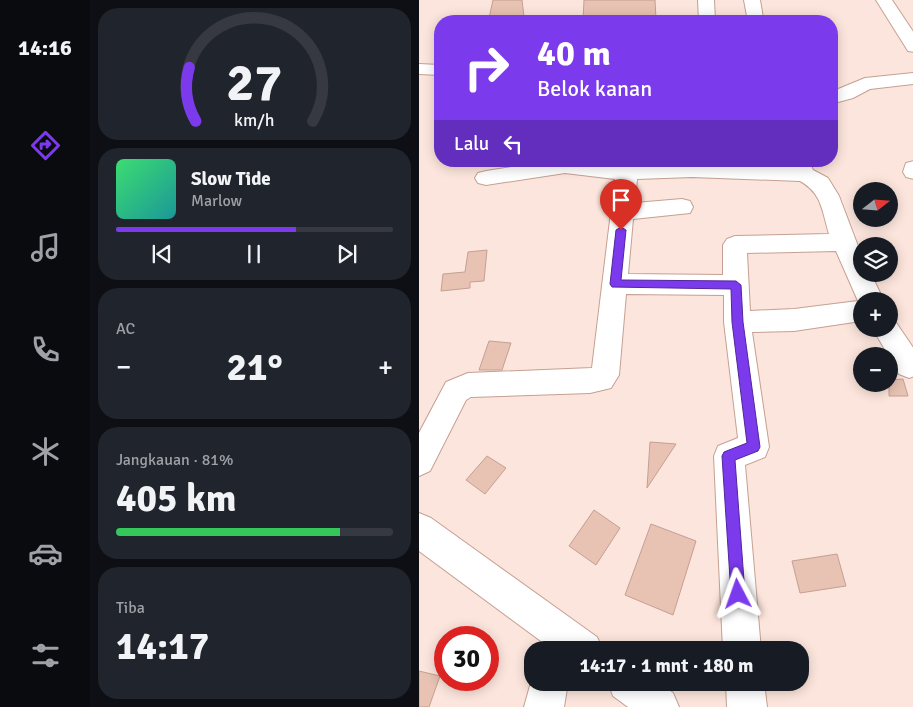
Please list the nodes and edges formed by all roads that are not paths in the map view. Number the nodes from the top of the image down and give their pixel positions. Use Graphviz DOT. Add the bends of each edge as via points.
graph roads {
  1 [pos="705,0"];
  2 [pos="752,0"];
  3 [pos="884,0"];
  4 [pos="706,15"];
  5 [pos="754,15"];
  6 [pos="913,47"];
  7 [pos="419,69"];
  8 [pos="434,70"];
  9 [pos="912,80"];
  10 [pos="838,96"];
  11 [pos="549,167"];
  12 [pos="587,167"];
  13 [pos="801,167"];
  14 [pos="913,168"];
  15 [pos="913,172"];
  16 [pos="622,173"];
  17 [pos="485,178"];
  18 [pos="682,207"];
  19 [pos="623,212"];
  20 [pos="844,242"];
  21 [pos="615,284"];
  22 [pos="736,285"];
  23 [pos="867,292"];
  24 [pos="853,312"];
  25 [pos="737,322"];
  26 [pos="891,337"];
  27 [pos="912,368"];
  28 [pos="419,461"];
  29 [pos="419,530"];
  30 [pos="563,641"];
  31 [pos="741,641"];
  32 [pos="547,691"];
  33 [pos="639,691"];
  34 [pos="746,691"];
  35 [pos="544,707"];
  36 [pos="659,707"];
  37 [pos="747,707"];
  1 -- 4 [label="street"];
  2 -- 5 [label="street"];
  3 -- 6 [label="street"];
  7 -- 8 [label="street"];
  9 -- 10 [label="street" via="865,84"];
  11 -- 17 [label="street"];
  12 -- 16 [label="street"];
  13 -- 16 [label="street"];
  13 -- 20 [label="street" via="820,183 828,196"];
  14 -- 15 [label="street"];
  16 -- 19 [label="street" via="626,179"];
  18 -- 19 [label="street"];
  19 -- 21 [label="street"];
  20 -- 22 [label="street" via="735,245"];
  20 -- 23 [label="street"];
  21 -- 22 [label="street"];
  21 -- 28 [label="street" via="604,378 468,385 456,391"];
  22 -- 25 [label="street"];
  24 -- 25 [label="street" via="794,320"];
  25 -- 31 [label="street" via="754,447 729,456"];
  26 -- 27 [label="street"];
  29 -- 30 [label="street"];
  32 -- 35 [label="street"];
  33 -- 36 [label="street"];
  34 -- 37 [label="street"];
}
